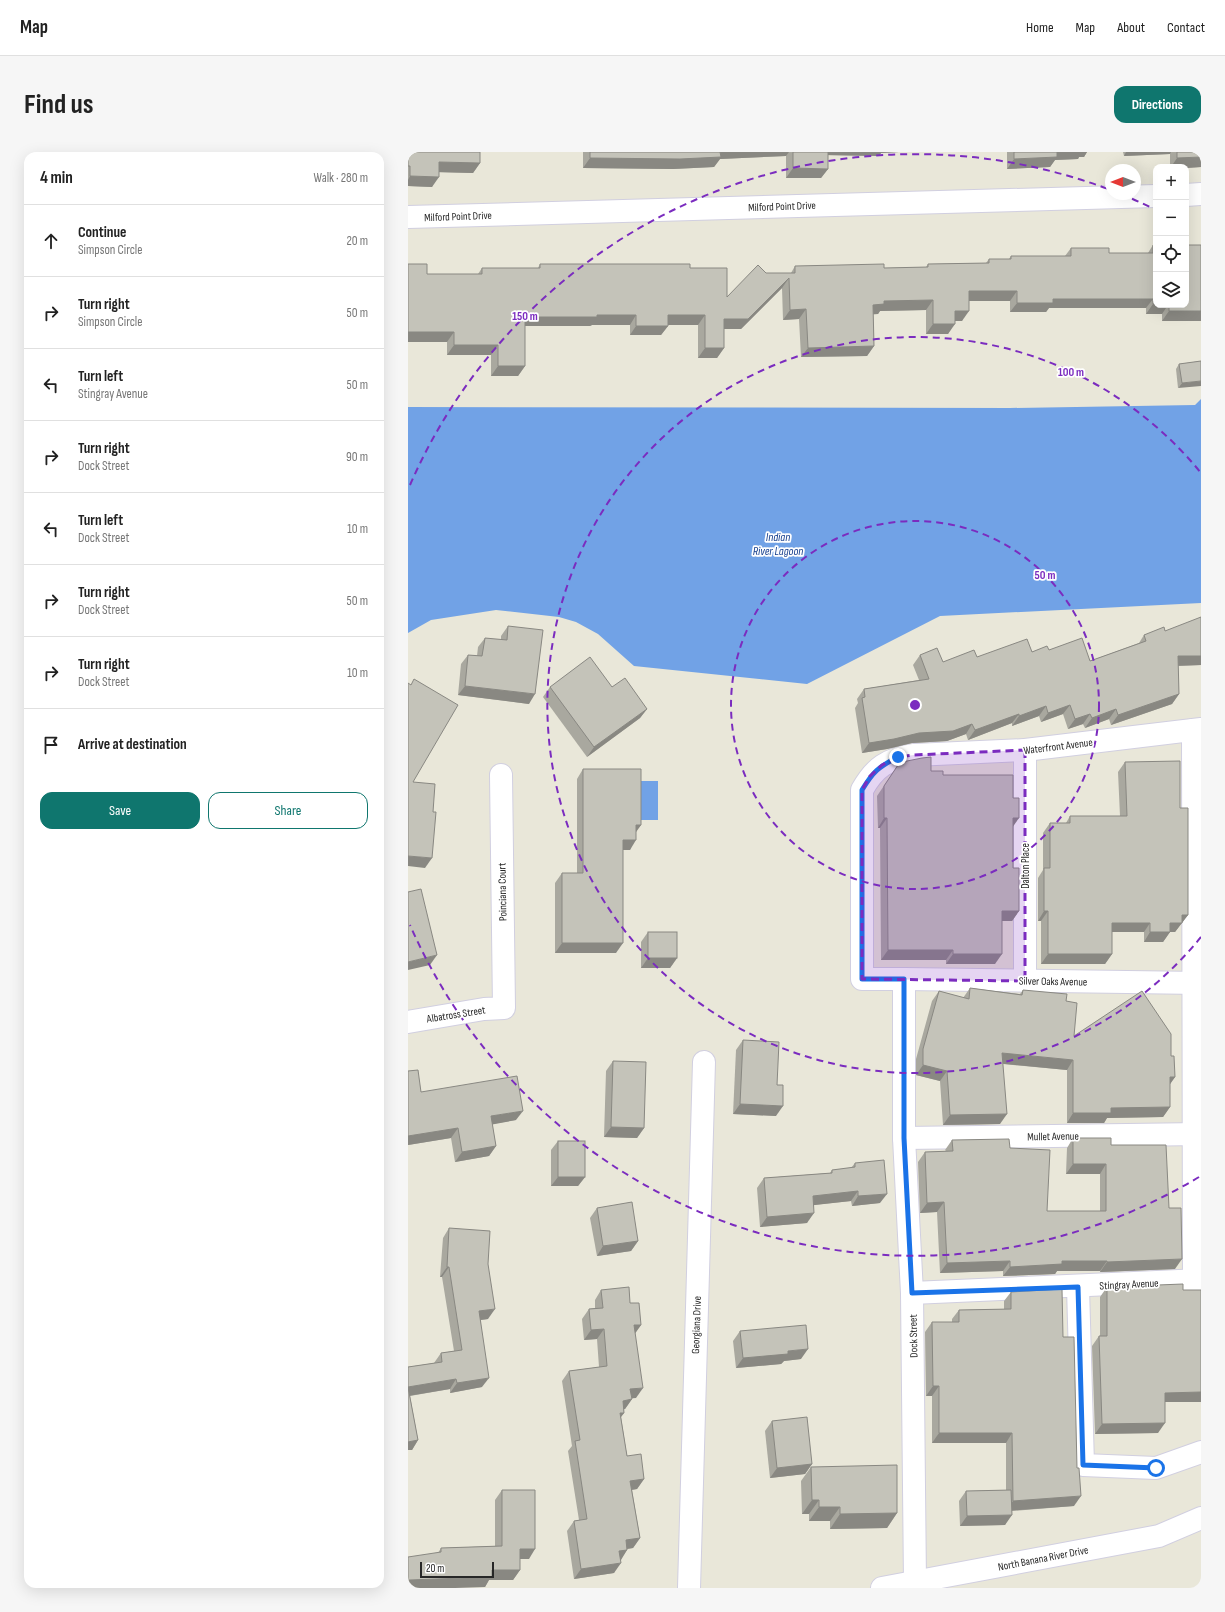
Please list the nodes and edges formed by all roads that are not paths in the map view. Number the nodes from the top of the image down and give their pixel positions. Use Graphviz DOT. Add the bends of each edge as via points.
graph roads {
  1 [pos="1201,194"];
  2 [pos="1189,195"];
  3 [pos="1153,196"];
  4 [pos="408,217"];
  5 [pos="1197,729"];
  6 [pos="1025,750"];
  7 [pos="501,775"];
  8 [pos="904,979"];
  9 [pos="1025,981"];
  10 [pos="1197,983"];
  11 [pos="504,1008"];
  12 [pos="408,1022"];
  13 [pos="704,1062"];
  14 [pos="1197,1134"];
  15 [pos="904,1138"];
  16 [pos="1198,1281"];
  17 [pos="1078,1287"];
  18 [pos="912,1293"];
  19 [pos="1201,1452"];
  20 [pos="1201,1518"];
  21 [pos="915,1583"];
  22 [pos="689,1588"];
  23 [pos="882,1588"];
  1 -- 2 [label="street"];
  3 -- 4 [label="street, Milford Point Drive"];
  5 -- 6 [label="street, Waterfront Avenue"];
  5 -- 10 [label="street"];
  6 -- 8 [label="street, Waterfront Avenue" via="898,757 882,764 870,776 862,790 862,979"];
  6 -- 9 [label="street, Dalton Place"];
  7 -- 11 [label="street, Poinciana Court"];
  8 -- 9 [label="street, Silver Oaks Avenue"];
  8 -- 15 [label="street, Dock Street"];
  9 -- 10 [label="street, Silver Oaks Avenue"];
  10 -- 14 [label="street"];
  11 -- 12 [label="street, Albatross Street"];
  13 -- 22 [label="street, Georgiana Drive"];
  14 -- 15 [label="street, Mullet Avenue"];
  14 -- 16 [label="street"];
  15 -- 18 [label="street, Dock Street"];
  16 -- 17 [label="street, Stingray Avenue"];
  17 -- 18 [label="street, Stingray Avenue"];
  17 -- 19 [label="street" via="1083,1465 1156,1468"];
  18 -- 21 [label="street, Dock Street"];
  20 -- 21 [label="street, North Banana River Drive" via="1159,1536"];
  21 -- 23 [label="street, North Banana River Drive"];
}
